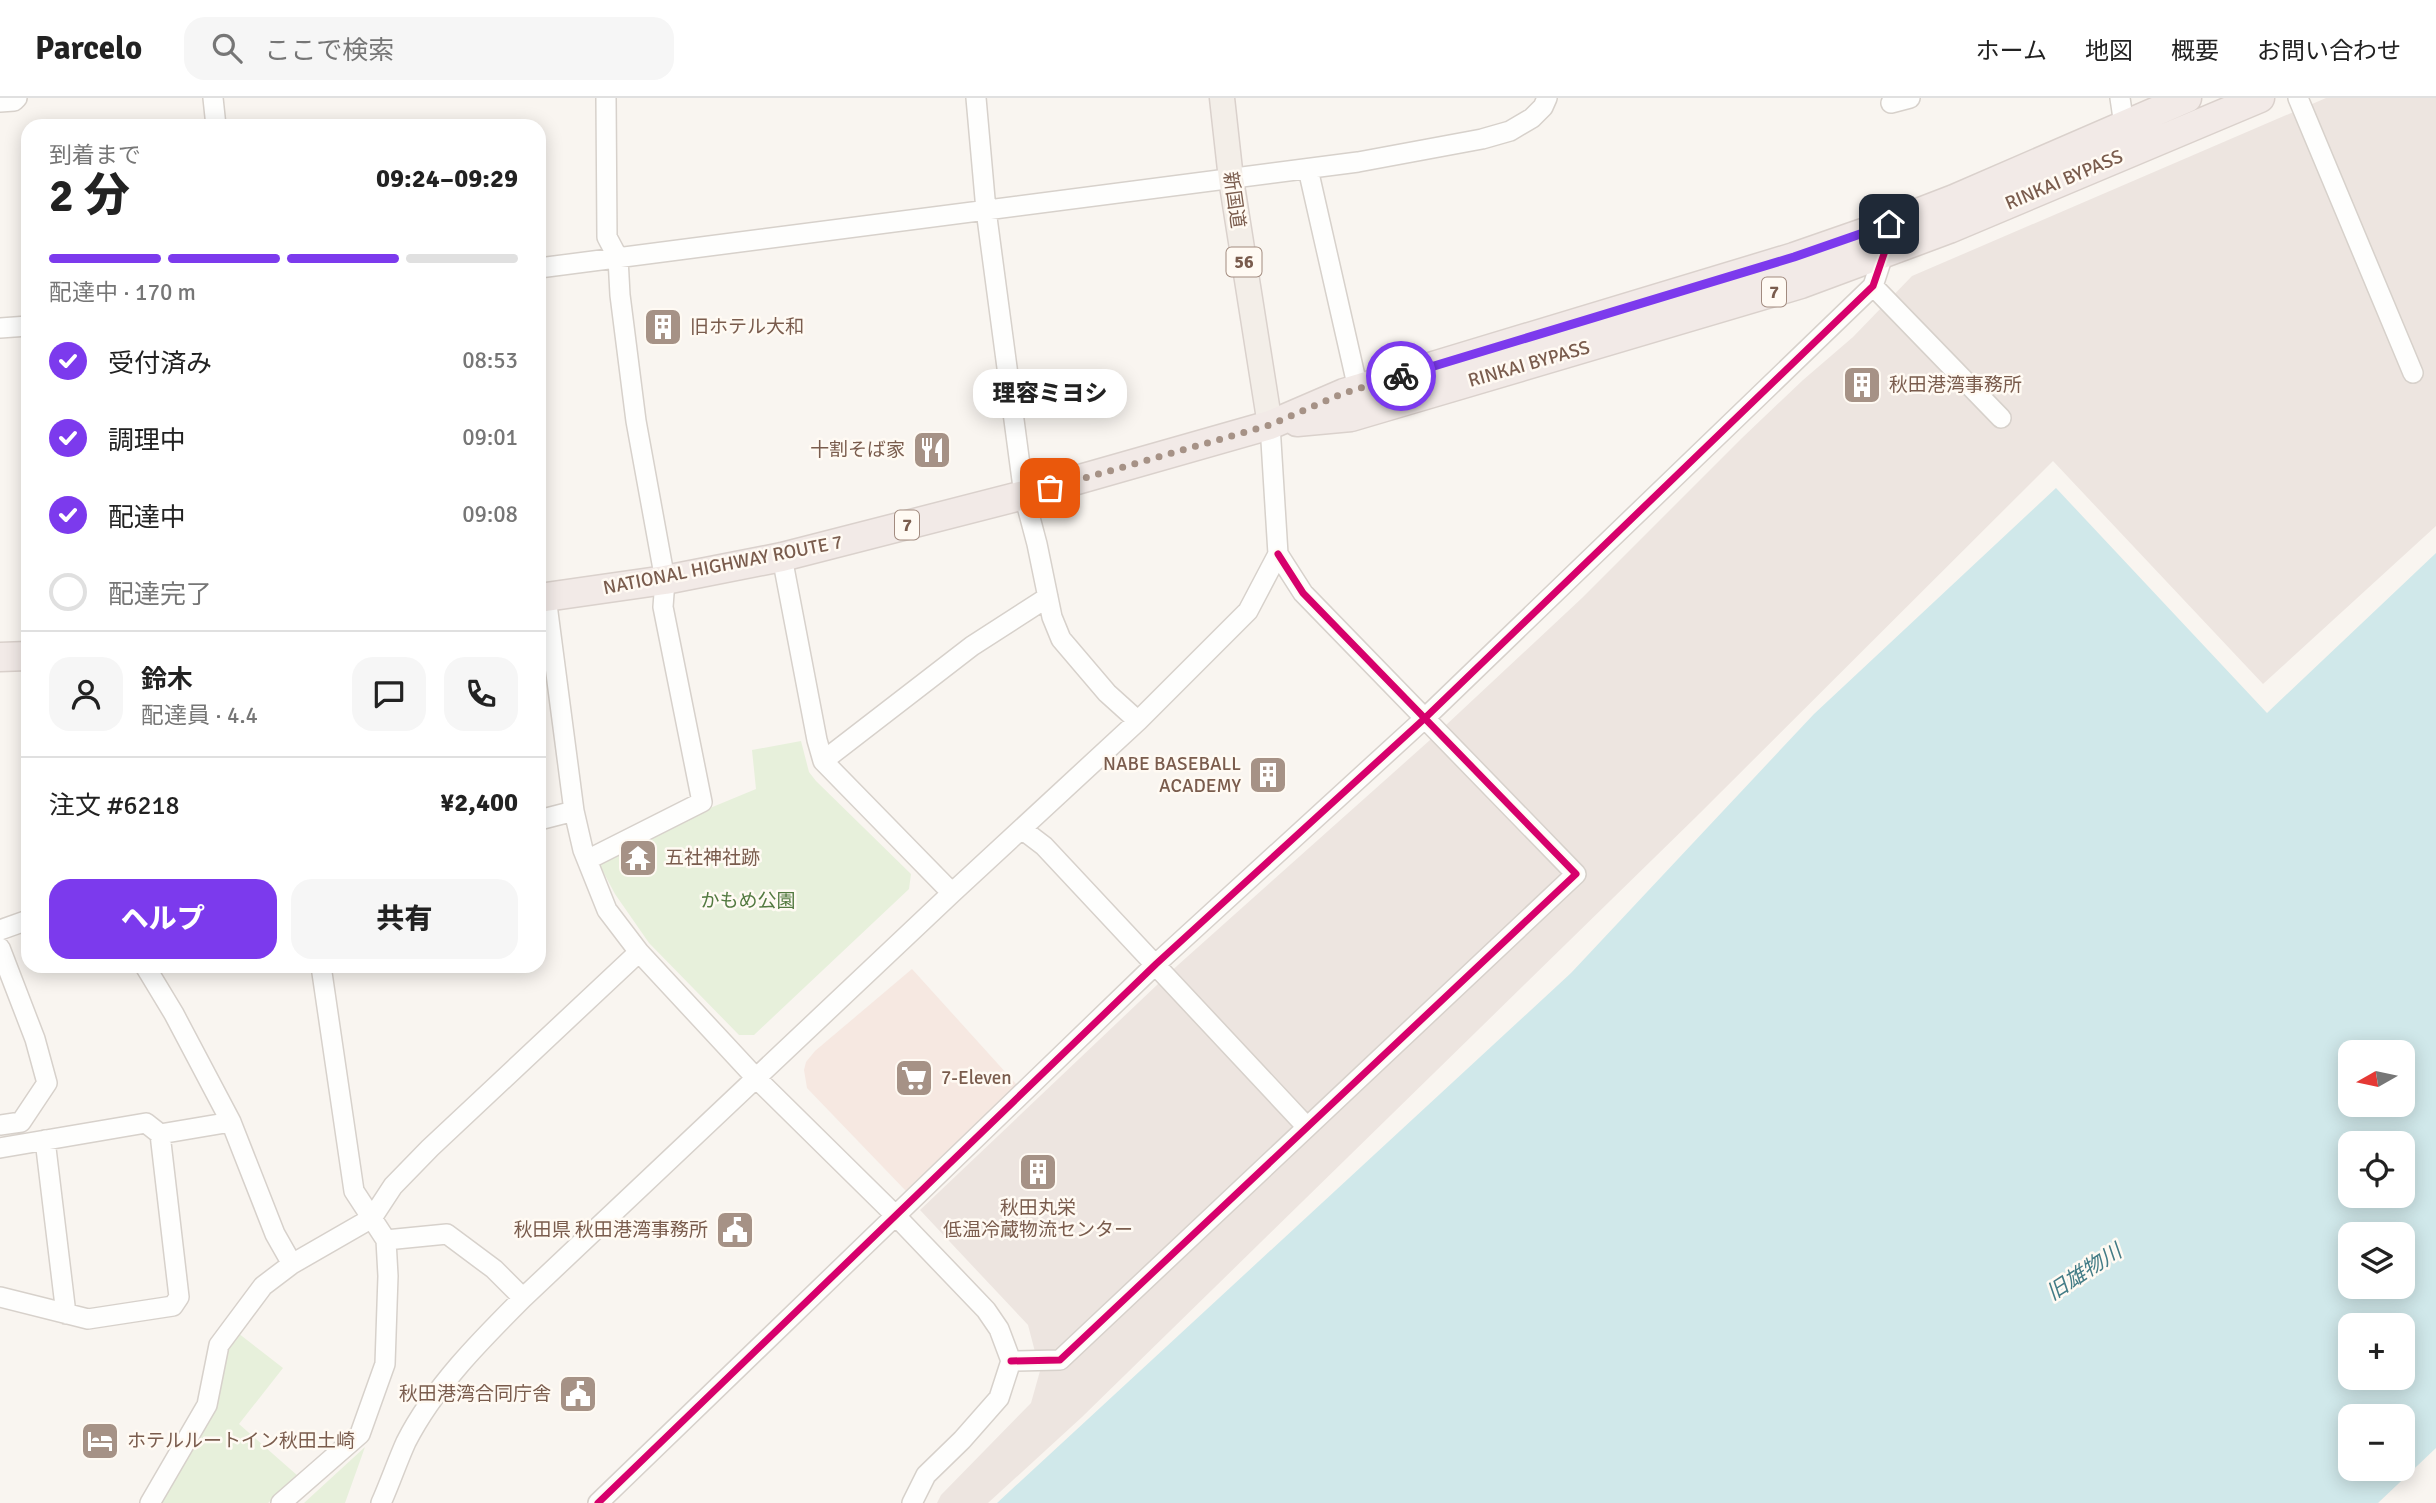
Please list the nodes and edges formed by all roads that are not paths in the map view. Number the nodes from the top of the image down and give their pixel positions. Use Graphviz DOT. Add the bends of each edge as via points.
graph roads {
  1 [pos="17,98"];
  2 [pos="213,98"];
  3 [pos="606,98"];
  4 [pos="975,98"];
  5 [pos="1222,98"];
  6 [pos="1547,98"];
  7 [pos="2187,98"];
  8 [pos="2260,98"];
  9 [pos="2298,98"];
  10 [pos="0,102"];
  11 [pos="2122,112"];
  12 [pos="215,119"];
  13 [pos="1308,169"];
  14 [pos="1231,179"];
  15 [pos="986,209"];
  16 [pos="1889,224"];
  17 [pos="1885,251"];
  18 [pos="618,258"];
  19 [pos="546,267"];
  20 [pos="1873,286"];
  21 [pos="21,326"];
  22 [pos="0,328"];
  23 [pos="2413,373"];
  24 [pos="1358,389"];
  25 [pos="2001,418"];
  26 [pos="1270,425"];
  27 [pos="1024,495"];
  28 [pos="1278,554"];
  29 [pos="782,557"];
  30 [pos="665,580"];
  31 [pos="1048,597"];
  32 [pos="546,598"];
  33 [pos="546,619"];
  34 [pos="21,656"];
  35 [pos="0,657"];
  36 [pos="1424,719"];
  37 [pos="1138,721"];
  38 [pos="823,761"];
  39 [pos="574,811"];
  40 [pos="546,818"];
  41 [pos="1023,830"];
  42 [pos="587,860"];
  43 [pos="952,893"];
  44 [pos="21,922"];
  45 [pos="0,930"];
  46 [pos="0,948"];
  47 [pos="639,952"];
  48 [pos="1156,964"];
  49 [pos="149,973"];
  50 [pos="322,973"];
  51 [pos="756,1078"];
  52 [pos="231,1122"];
  53 [pos="0,1125"];
  54 [pos="1306,1126"];
  55 [pos="160,1134"];
  56 [pos="45,1140"];
  57 [pos="0,1148"];
  58 [pos="895,1215"];
  59 [pos="372,1218"];
  60 [pos="386,1240"];
  61 [pos="292,1264"];
  62 [pos="0,1297"];
  63 [pos="523,1298"];
  64 [pos="65,1314"];
  65 [pos="1011,1361"];
  66 [pos="150,1503"];
  67 [pos="281,1503"];
  68 [pos="381,1503"];
  69 [pos="598,1503"];
  70 [pos="912,1503"];
  1 -- 10 [label="street"];
  2 -- 12 [label="street"];
  3 -- 18 [label="street" via="607,237"];
  4 -- 15 [label="street"];
  5 -- 14 [label="main road, 新国道 / 56"];
  6 -- 13 [label="street" via="1532,118 1510,131"];
  7 -- 11 [label="highway, RINKAI BYPASS / 7"];
  8 -- 17 [label="highway, RINKAI BYPASS / 7" via="1949,229"];
  9 -- 23 [label="street"];
  11 -- 16 [label="highway, RINKAI BYPASS / 7" via="1954,199"];
  13 -- 14 [label="street"];
  13 -- 24 [label="street"];
  14 -- 15 [label="street"];
  14 -- 26 [label="main road, 新国道 / 56"];
  15 -- 18 [label="street"];
  15 -- 27 [label="street"];
  16 -- 17 [label="street"];
  16 -- 24 [label="highway, RINKAI BYPASS / 7"];
  17 -- 20 [label="street"];
  17 -- 26 [label="highway, RINKAI BYPASS / 7" via="1801,284 1350,417"];
  18 -- 19 [label="street"];
  18 -- 30 [label="street" via="636,421"];
  20 -- 25 [label="street"];
  20 -- 36 [label="street"];
  21 -- 22 [label="street"];
  24 -- 26 [label="highway, RINKAI BYPASS / 7"];
  26 -- 27 [label="highway, NATIONAL HIGHWAY ROUTE 7 / 7"];
  26 -- 28 [label="street"];
  27 -- 29 [label="highway, NATIONAL HIGHWAY ROUTE 7 / 7"];
  27 -- 31 [label="street"];
  28 -- 36 [label="street" via="1303,593"];
  28 -- 37 [label="street" via="1248,611"];
  29 -- 30 [label="highway, NATIONAL HIGHWAY ROUTE 7 / 7"];
  29 -- 38 [label="street"];
  30 -- 32 [label="highway, NATIONAL HIGHWAY ROUTE 7 / 7"];
  30 -- 42 [label="street" via="663,607 702,802"];
  31 -- 37 [label="street" via="1061,639"];
  31 -- 38 [label="street" via="972,646"];
  33 -- 39 [label="street"];
  34 -- 35 [label="highway"];
  36 -- 48 [label="street"];
  36 -- 54 [label="street" via="1576,874"];
  37 -- 41 [label="street"];
  38 -- 43 [label="street"];
  39 -- 40 [label="street"];
  39 -- 42 [label="street"];
  41 -- 43 [label="street"];
  41 -- 48 [label="street" via="1044,846"];
  42 -- 47 [label="street" via="607,910"];
  43 -- 51 [label="street"];
  44 -- 45 [label="street"];
  46 -- 53 [label="street" via="47,1083 21,1122"];
  47 -- 51 [label="street"];
  47 -- 59 [label="street" via="429,1148 393,1186"];
  48 -- 54 [label="street"];
  48 -- 58 [label="street"];
  49 -- 52 [label="street"];
  50 -- 59 [label="street" via="354,1191"];
  51 -- 58 [label="street"];
  51 -- 63 [label="street"];
  52 -- 55 [label="street"];
  52 -- 61 [label="street" via="275,1234"];
  54 -- 65 [label="street" via="1060,1360"];
  55 -- 56 [label="street" via="146,1123"];
  55 -- 64 [label="street" via="178,1297 173,1306 88,1320"];
  56 -- 57 [label="street"];
  56 -- 64 [label="street"];
  58 -- 65 [label="street" via="986,1310"];
  58 -- 69 [label="street"];
  59 -- 60 [label="street"];
  59 -- 61 [label="street"];
  60 -- 63 [label="street" via="447,1234 494,1269"];
  60 -- 67 [label="street" via="385,1364 360,1434"];
  61 -- 66 [label="street" via="263,1286 219,1345 207,1405"];
  62 -- 64 [label="street"];
  63 -- 68 [label="street" via="433,1398 407,1442"];
  65 -- 70 [label="street" via="999,1398 926,1475"];
}
